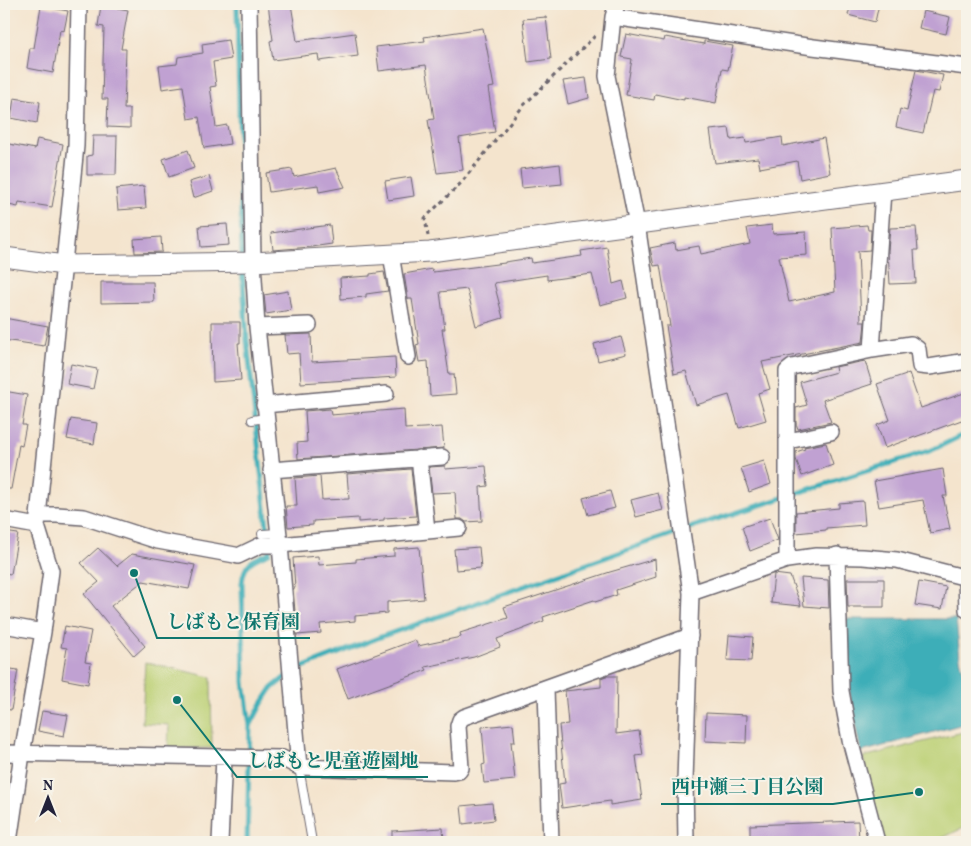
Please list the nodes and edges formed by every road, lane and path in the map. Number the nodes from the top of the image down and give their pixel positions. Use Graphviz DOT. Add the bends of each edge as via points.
graph roads {
  1 [pos="79,4"];
  2 [pos="249,4"];
  3 [pos="615,10"];
  4 [pos="967,67"];
  5 [pos="967,179"];
  6 [pos="883,191"];
  7 [pos="637,224"];
  8 [pos="430,252"];
  9 [pos="391,254"];
  10 [pos="4,257"];
  11 [pos="244,262"];
  12 [pos="64,266"];
  13 [pos="309,325"];
  14 [pos="257,327"];
  15 [pos="872,350"];
  16 [pos="408,357"];
  17 [pos="967,361"];
  18 [pos="386,394"];
  19 [pos="260,416"];
  20 [pos="830,432"];
  21 [pos="788,441"];
  22 [pos="442,457"];
  23 [pos="419,458"];
  24 [pos="271,470"];
  25 [pos="4,520"];
  26 [pos="38,521"];
  27 [pos="459,528"];
  28 [pos="427,530"];
  29 [pos="271,539"];
  30 [pos="837,555"];
  31 [pos="787,560"];
  32 [pos="967,576"];
  33 [pos="691,593"];
  34 [pos="967,610"];
  35 [pos="4,625"];
  36 [pos="43,632"];
  37 [pos="690,636"];
  38 [pos="546,689"];
  39 [pos="4,753"];
  40 [pos="22,754"];
  41 [pos="228,757"];
  42 [pos="299,767"];
  43 [pos="9,842"];
  44 [pos="220,842"];
  45 [pos="312,842"];
  46 [pos="550,842"];
  47 [pos="686,842"];
  48 [pos="877,842"];
  1 -- 12 [label="street" via="76,146"];
  2 -- 11 [label="street"];
  3 -- 4 [label="street" via="813,47"];
  3 -- 7 [label="street" via="607,76"];
  3 -- 8 [label="path" via="524,105 462,183 425,218"];
  5 -- 6 [label="street"];
  6 -- 7 [label="street"];
  6 -- 15 [label="street"];
  7 -- 8 [label="street"];
  7 -- 33 [label="street"];
  8 -- 9 [label="street"];
  9 -- 11 [label="street"];
  9 -- 16 [label="street"];
  10 -- 12 [label="street"];
  11 -- 12 [label="street"];
  11 -- 14 [label="street"];
  12 -- 26 [label="street"];
  13 -- 14 [label="street"];
  14 -- 19 [label="street"];
  15 -- 17 [label="street" via="911,344 918,349 920,366"];
  15 -- 21 [label="street" via="792,366 787,371"];
  18 -- 19 [label="street"];
  19 -- 24 [label="street"];
  20 -- 21 [label="street"];
  21 -- 31 [label="street"];
  22 -- 23 [label="street"];
  23 -- 24 [label="street"];
  23 -- 28 [label="street"];
  24 -- 29 [label="street"];
  25 -- 26 [label="street"];
  26 -- 29 [label="street" via="57,515 84,517 151,539 238,556"];
  26 -- 36 [label="street" via="51,571"];
  27 -- 28 [label="street"];
  28 -- 29 [label="street"];
  29 -- 42 [label="street" via="290,660"];
  30 -- 31 [label="street"];
  30 -- 32 [label="street" via="897,560"];
  30 -- 48 [label="street" via="841,691 850,740"];
  31 -- 33 [label="street"];
  32 -- 34 [label="street"];
  33 -- 37 [label="street"];
  35 -- 36 [label="street"];
  36 -- 40 [label="street"];
  37 -- 38 [label="street"];
  37 -- 47 [label="street"];
  38 -- 42 [label="street" via="460,720 459,771"];
  38 -- 46 [label="street"];
  39 -- 40 [label="street"];
  40 -- 41 [label="street"];
  40 -- 43 [label="street"];
  41 -- 42 [label="street" via="282,758"];
  41 -- 44 [label="street"];
  42 -- 45 [label="lane"];
}
